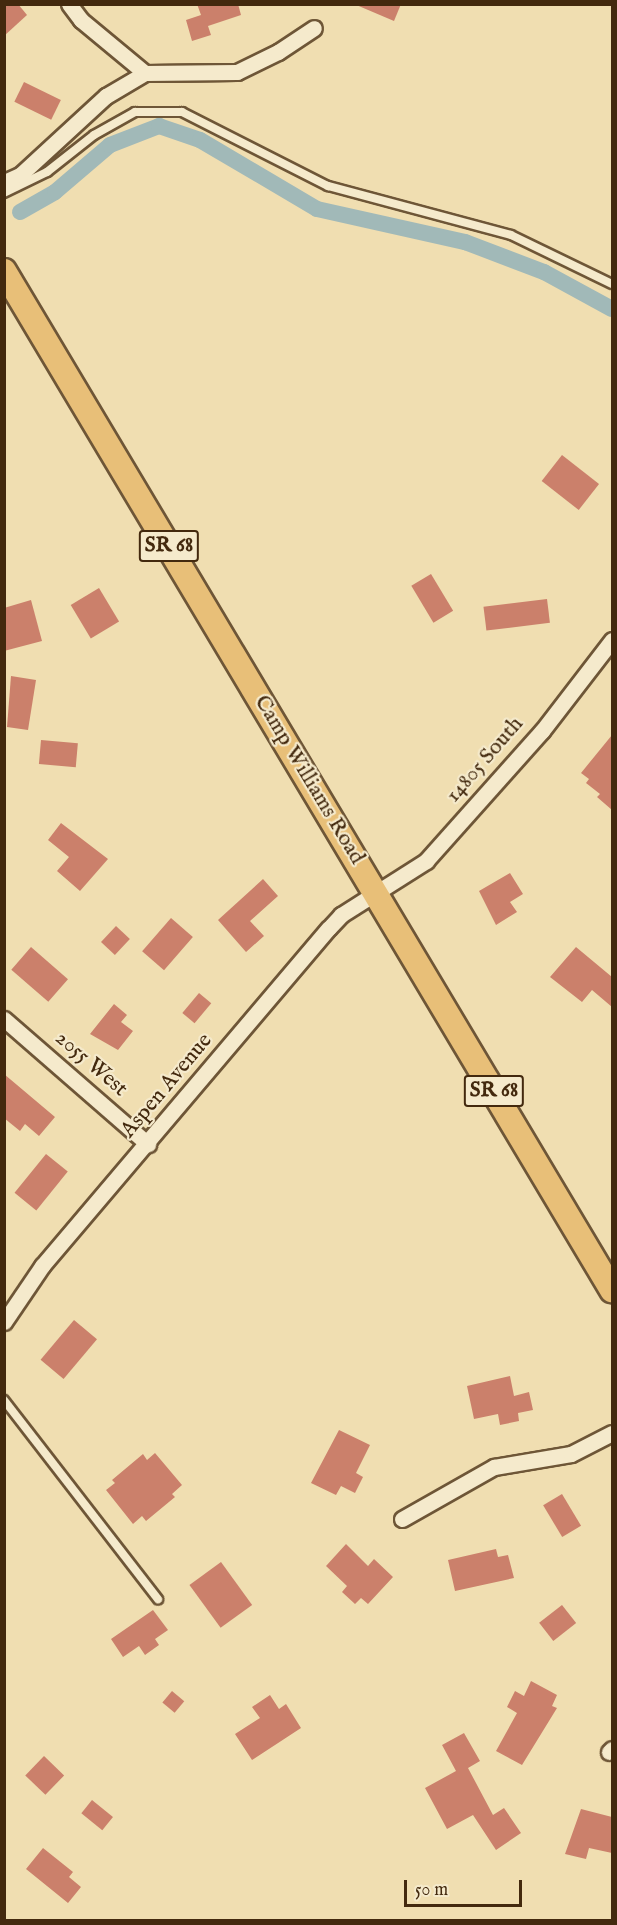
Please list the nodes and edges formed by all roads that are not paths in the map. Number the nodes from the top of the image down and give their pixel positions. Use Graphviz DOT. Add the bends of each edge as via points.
graph roads {
  1 [pos="69,4"];
  2 [pos="314,28"];
  3 [pos="145,73"];
  4 [pos="4,182"];
  5 [pos="4,193"];
  6 [pos="4,271"];
  7 [pos="612,284"];
  8 [pos="612,640"];
  9 [pos="376,893"];
  10 [pos="4,1019"];
  11 [pos="148,1144"];
  12 [pos="612,1290"];
  13 [pos="4,1322"];
  14 [pos="4,1400"];
  15 [pos="612,1433"];
  16 [pos="402,1519"];
  17 [pos="158,1599"];
  1 -- 3 [label="street" via="81,20"];
  2 -- 3 [label="street" via="237,72 174,69"];
  3 -- 4 [label="street" via="106,96 20,175"];
  5 -- 7 [label="lane" via="47,172 94,135 135,112 182,112 328,186 511,235"];
  6 -- 9 [label="main road, Camp Williams Road / SR 68"];
  8 -- 9 [label="street, 14805 South" via="542,731 426,861"];
  9 -- 11 [label="street, Aspen Avenue" via="329,928"];
  9 -- 12 [label="main road, Camp Williams Road / SR 68"];
  10 -- 11 [label="street, 2055 West"];
  11 -- 13 [label="street, Aspen Avenue" via="42,1266"];
  14 -- 17 [label="lane"];
  15 -- 16 [label="street" via="571,1454 494,1467"];
}
